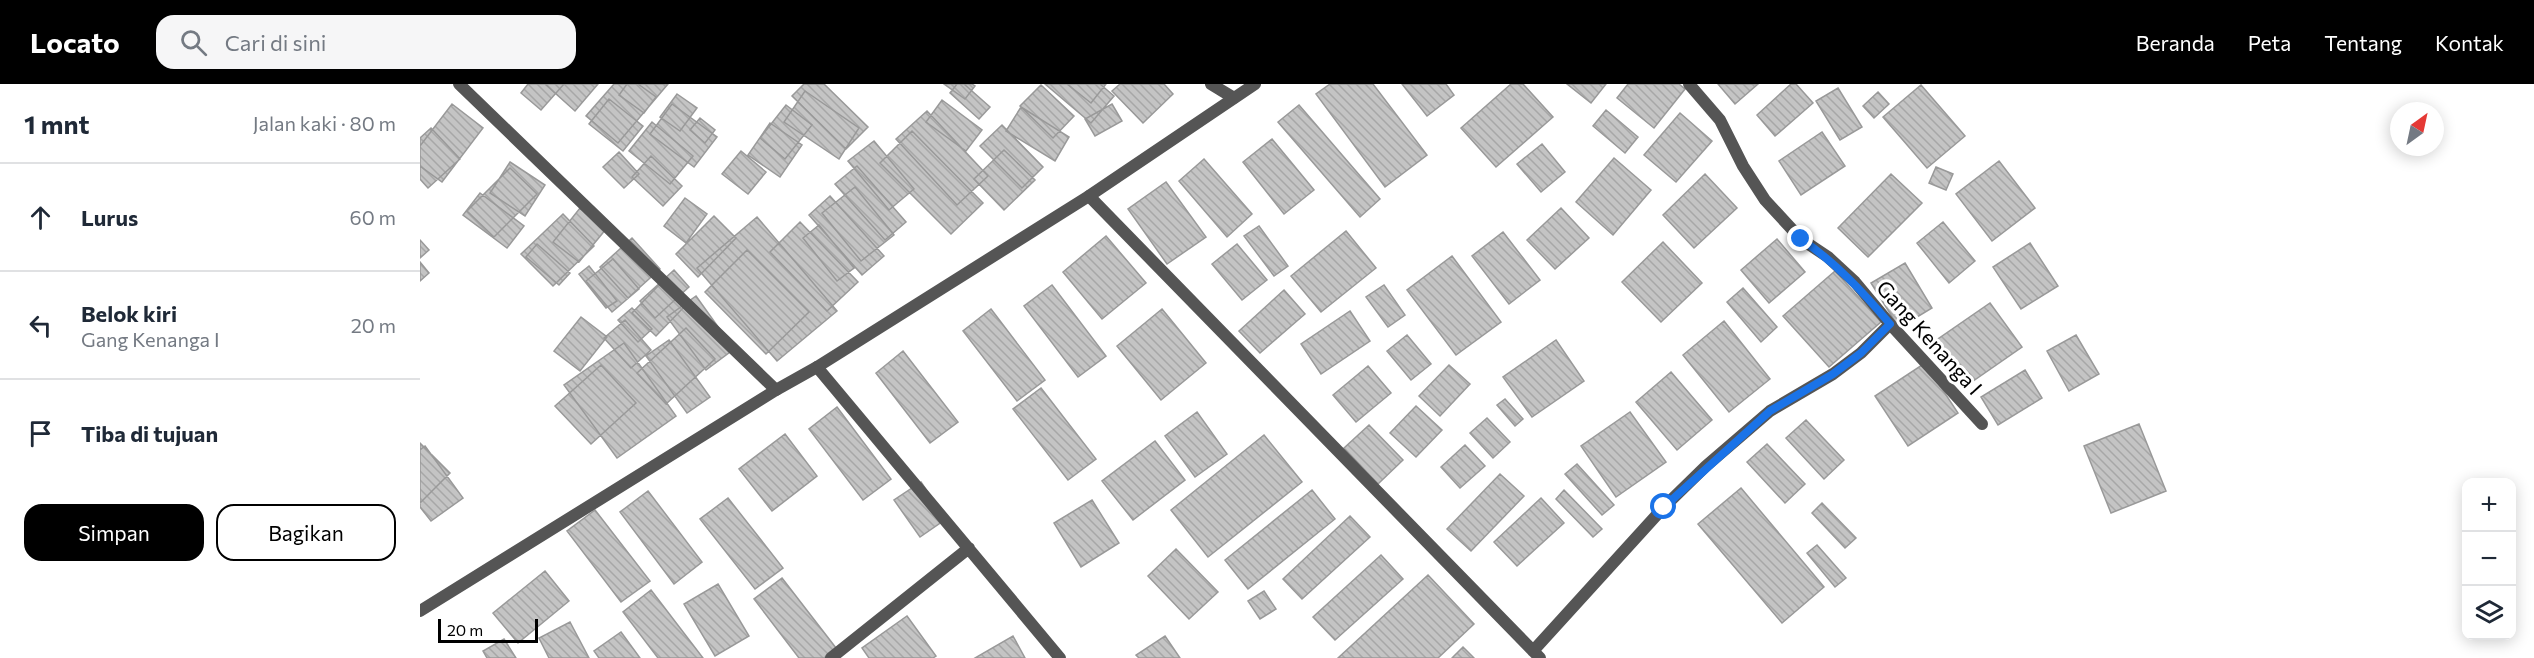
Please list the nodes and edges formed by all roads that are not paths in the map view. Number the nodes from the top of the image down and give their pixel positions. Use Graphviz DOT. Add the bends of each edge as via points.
graph roads {
  1 [pos="459,84"];
  2 [pos="1211,84"];
  3 [pos="1256,84"];
  4 [pos="1689,84"];
  5 [pos="1234,98"];
  6 [pos="1089,196"];
  7 [pos="1890,324"];
  8 [pos="817,367"];
  9 [pos="776,390"];
  10 [pos="1982,424"];
  11 [pos="969,548"];
  12 [pos="420,611"];
  13 [pos="1537,654"];
  14 [pos="831,658"];
  15 [pos="1060,658"];
  1 -- 9 [label="street"];
  2 -- 5 [label="street"];
  3 -- 5 [label="street"];
  4 -- 7 [label="street, Gang Kenanga I" via="1720,120 1765,200 1801,239 1855,282"];
  5 -- 6 [label="street"];
  6 -- 8 [label="street"];
  6 -- 13 [label="street"];
  7 -- 10 [label="street, Gang Kenanga I"];
  7 -- 13 [label="street" via="1861,353 1770,411 1706,466 1664,507"];
  8 -- 9 [label="street"];
  8 -- 11 [label="street"];
  9 -- 12 [label="street"];
  11 -- 14 [label="street"];
  11 -- 15 [label="street"];
}
